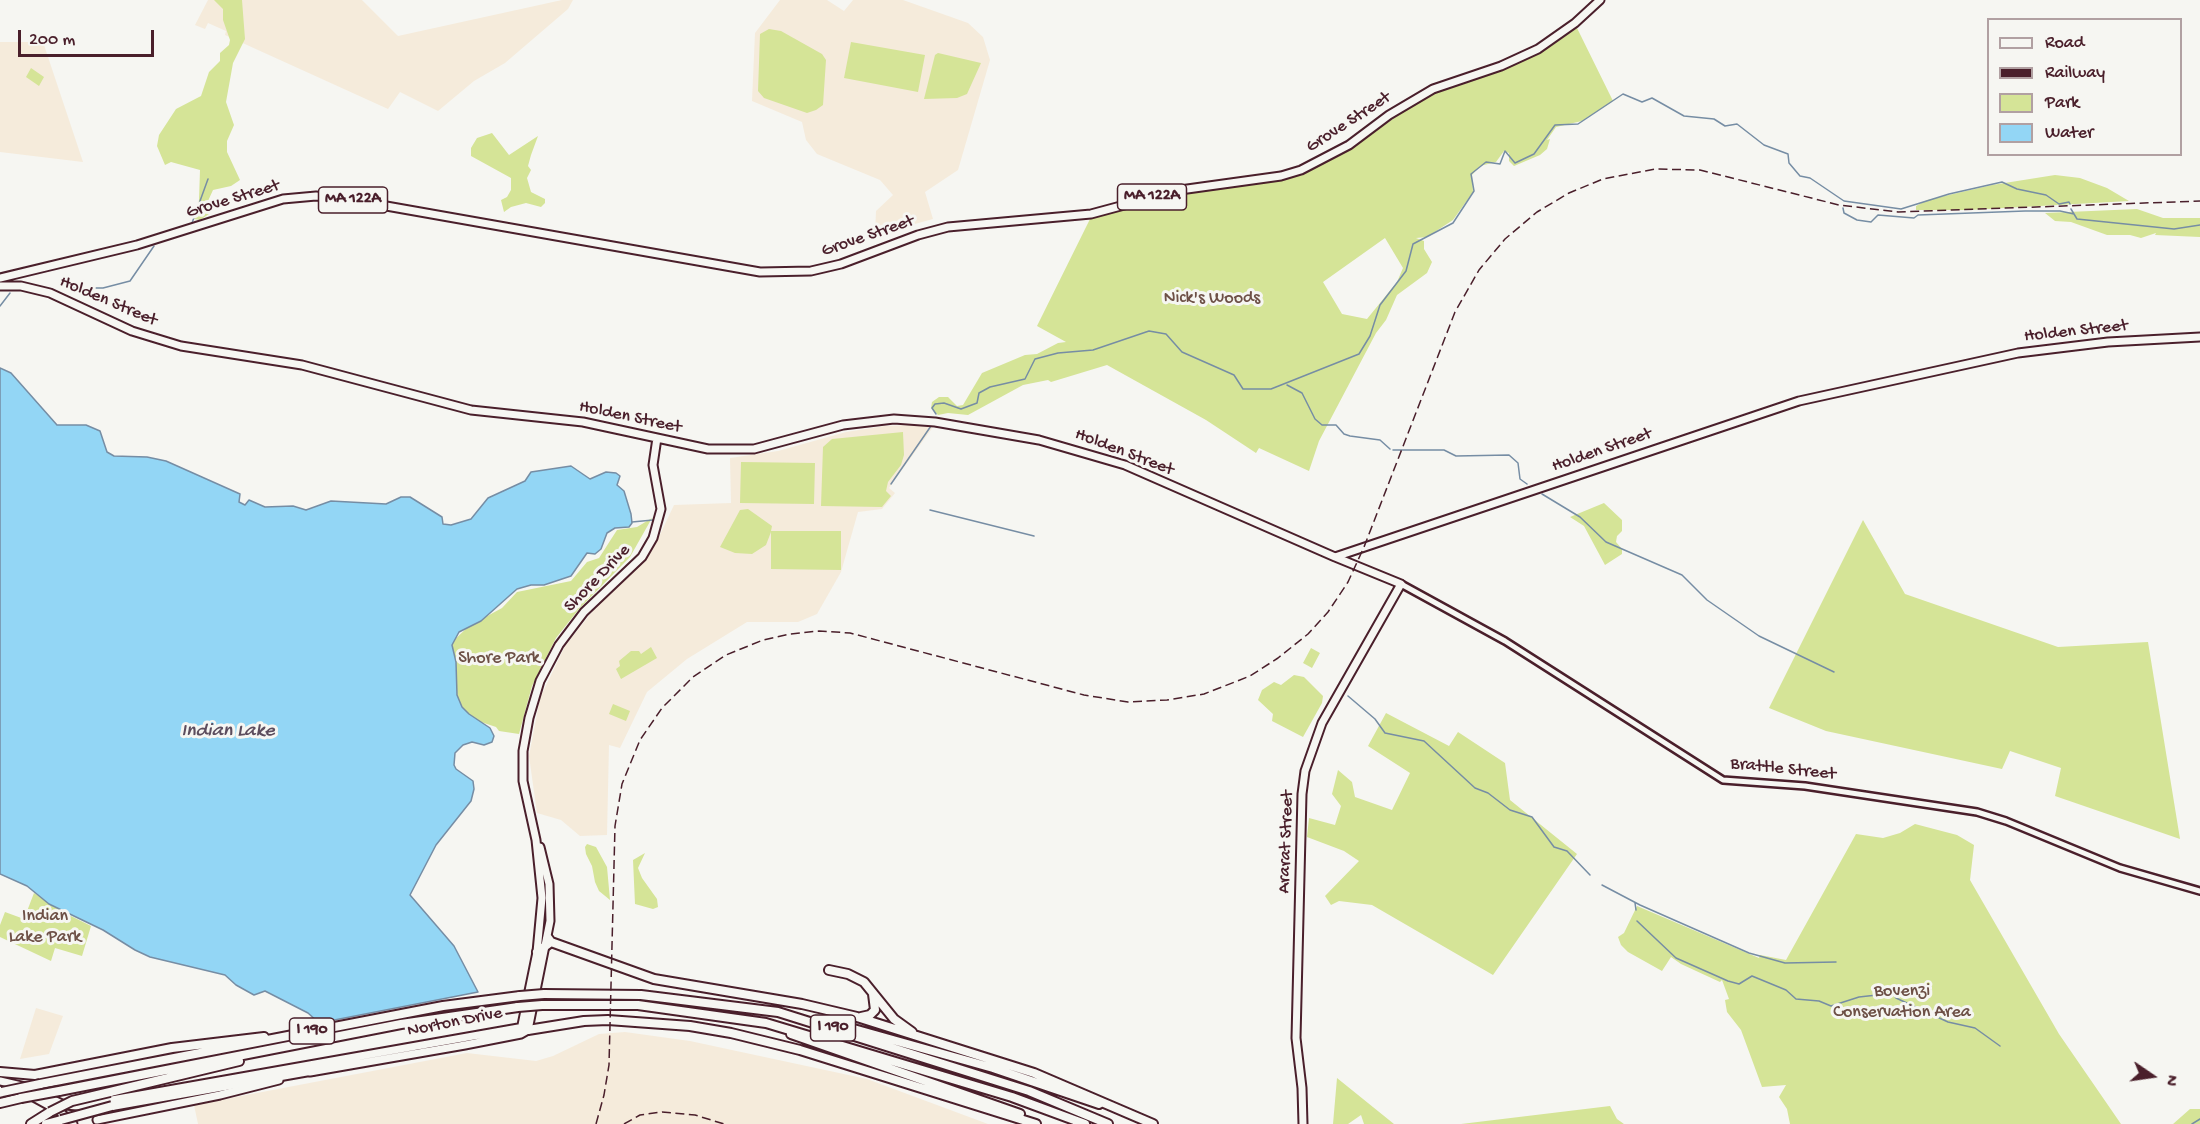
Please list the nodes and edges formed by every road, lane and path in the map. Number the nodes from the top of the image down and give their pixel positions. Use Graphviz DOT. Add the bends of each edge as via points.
graph roads {
  1 [pos="1600,0"];
  2 [pos="12,275"];
  3 [pos="0,278"];
  4 [pos="0,286"];
  5 [pos="21,286"];
  6 [pos="2200,337"];
  7 [pos="657,438"];
  8 [pos="1359,549"];
  9 [pos="1335,557"];
  10 [pos="1353,565"];
  11 [pos="1401,584"];
  12 [pos="536,840"];
  13 [pos="2200,891"];
  14 [pos="549,941"];
  15 [pos="537,952"];
  16 [pos="829,970"];
  17 [pos="870,987"];
  18 [pos="855,1017"];
  19 [pos="815,1022"];
  20 [pos="766,1023"];
  21 [pos="525,1028"];
  22 [pos="923,1038"];
  23 [pos="297,1045"];
  24 [pos="104,1066"];
  25 [pos="315,1070"];
  26 [pos="0,1072"];
  27 [pos="0,1082"];
  28 [pos="1,1092"];
  29 [pos="97,1102"];
  30 [pos="0,1103"];
  31 [pos="100,1122"];
  32 [pos="31,1124"];
  33 [pos="46,1124"];
  34 [pos="73,1124"];
  35 [pos="1036,1124"];
  36 [pos="1042,1124"];
  37 [pos="1085,1124"];
  38 [pos="1108,1124"];
  39 [pos="1147,1124"];
  40 [pos="1153,1124"];
  41 [pos="1303,1124"];
  1 -- 2 [label="main road, Grove Street / MA 122A" via="1547,44 1442,84 1415,98 1349,145 1301,170 1180,190 1070,217 948,227 811,271 750,270 316,196 283,199 137,245"];
  2 -- 3 [label="main road, Grove Street / MA 122A"];
  2 -- 5 [label="main road"];
  4 -- 5 [label="main road, Holden Street"];
  5 -- 7 [label="main road, Holden Street" via="60,297 132,331 181,346 302,365 471,410 582,422"];
  6 -- 8 [label="main road, Holden Street" via="2027,351 1799,401"];
  7 -- 9 [label="main road, Holden Street" via="708,449 744,450 863,421 935,422 1057,444 1106,458"];
  7 -- 12 [label="main road, Shore Drive" via="653,465 661,509 653,538 634,565 571,628 544,672 534,700 522,761"];
  8 -- 9 [label="main road, Holden Street"];
  8 -- 10 [label="main road" via="1352,556"];
  9 -- 10 [label="main road, Brattle Street"];
  10 -- 11 [label="main road, Brattle Street"];
  11 -- 13 [label="street, Brattle Street" via="1505,641 1723,780 1805,786 1977,812 2120,868"];
  11 -- 41 [label="main road, Ararat Street" via="1322,723 1305,771 1296,1038"];
  12 -- 14 [label="main road, Shore Drive" via="549,884"];
  12 -- 15 [label="main road, Shore Drive" via="542,898"];
  14 -- 15 [label="highway"];
  14 -- 18 [label="highway" via="654,979"];
  14 -- 21 [label="main road, Shore Drive"];
  15 -- 21 [label="main road, Shore Drive"];
  16 -- 17 [label="highway" via="856,977"];
  17 -- 18 [label="highway" via="876,1000 875,1010 867,1016"];
  17 -- 22 [label="highway" via="897,1022"];
  18 -- 22 [label="highway"];
  19 -- 24 [label="highway, I 190, bridge" via="777,1012 686,1000 598,993 544,994 443,1006 292,1035 172,1048"];
  19 -- 38 [label="highway, I 190" via="1029,1091"];
  19 -- 39 [label="highway" via="884,1036 993,1068"];
  20 -- 23 [label="highway, I 190, bridge" via="638,1005 542,1005 453,1015"];
  20 -- 36 [label="highway"];
  20 -- 37 [label="highway, I 190" via="1012,1096"];
  21 -- 25 [label="main road, Norton Drive" via="521,1034"];
  21 -- 29 [label="main road, Norton Drive"];
  21 -- 35 [label="highway" via="608,1020 731,1033 800,1050"];
  22 -- 40 [label="highway" via="1034,1072"];
  23 -- 30 [label="highway, I 190, bridge"];
  23 -- 32 [label="highway, bridge" via="72,1101"];
  24 -- 26 [label="highway" via="30,1075"];
  24 -- 28 [label="highway, bridge" via="78,1077"];
  25 -- 31 [label="main road, Norton Drive"];
  25 -- 33 [label="highway, bridge" via="112,1106"];
  27 -- 29 [label="main road, Norton Drive" via="26,1087 64,1105"];
  27 -- 34 [label="main road" via="46,1103"];
  29 -- 31 [label="main road"];
}
